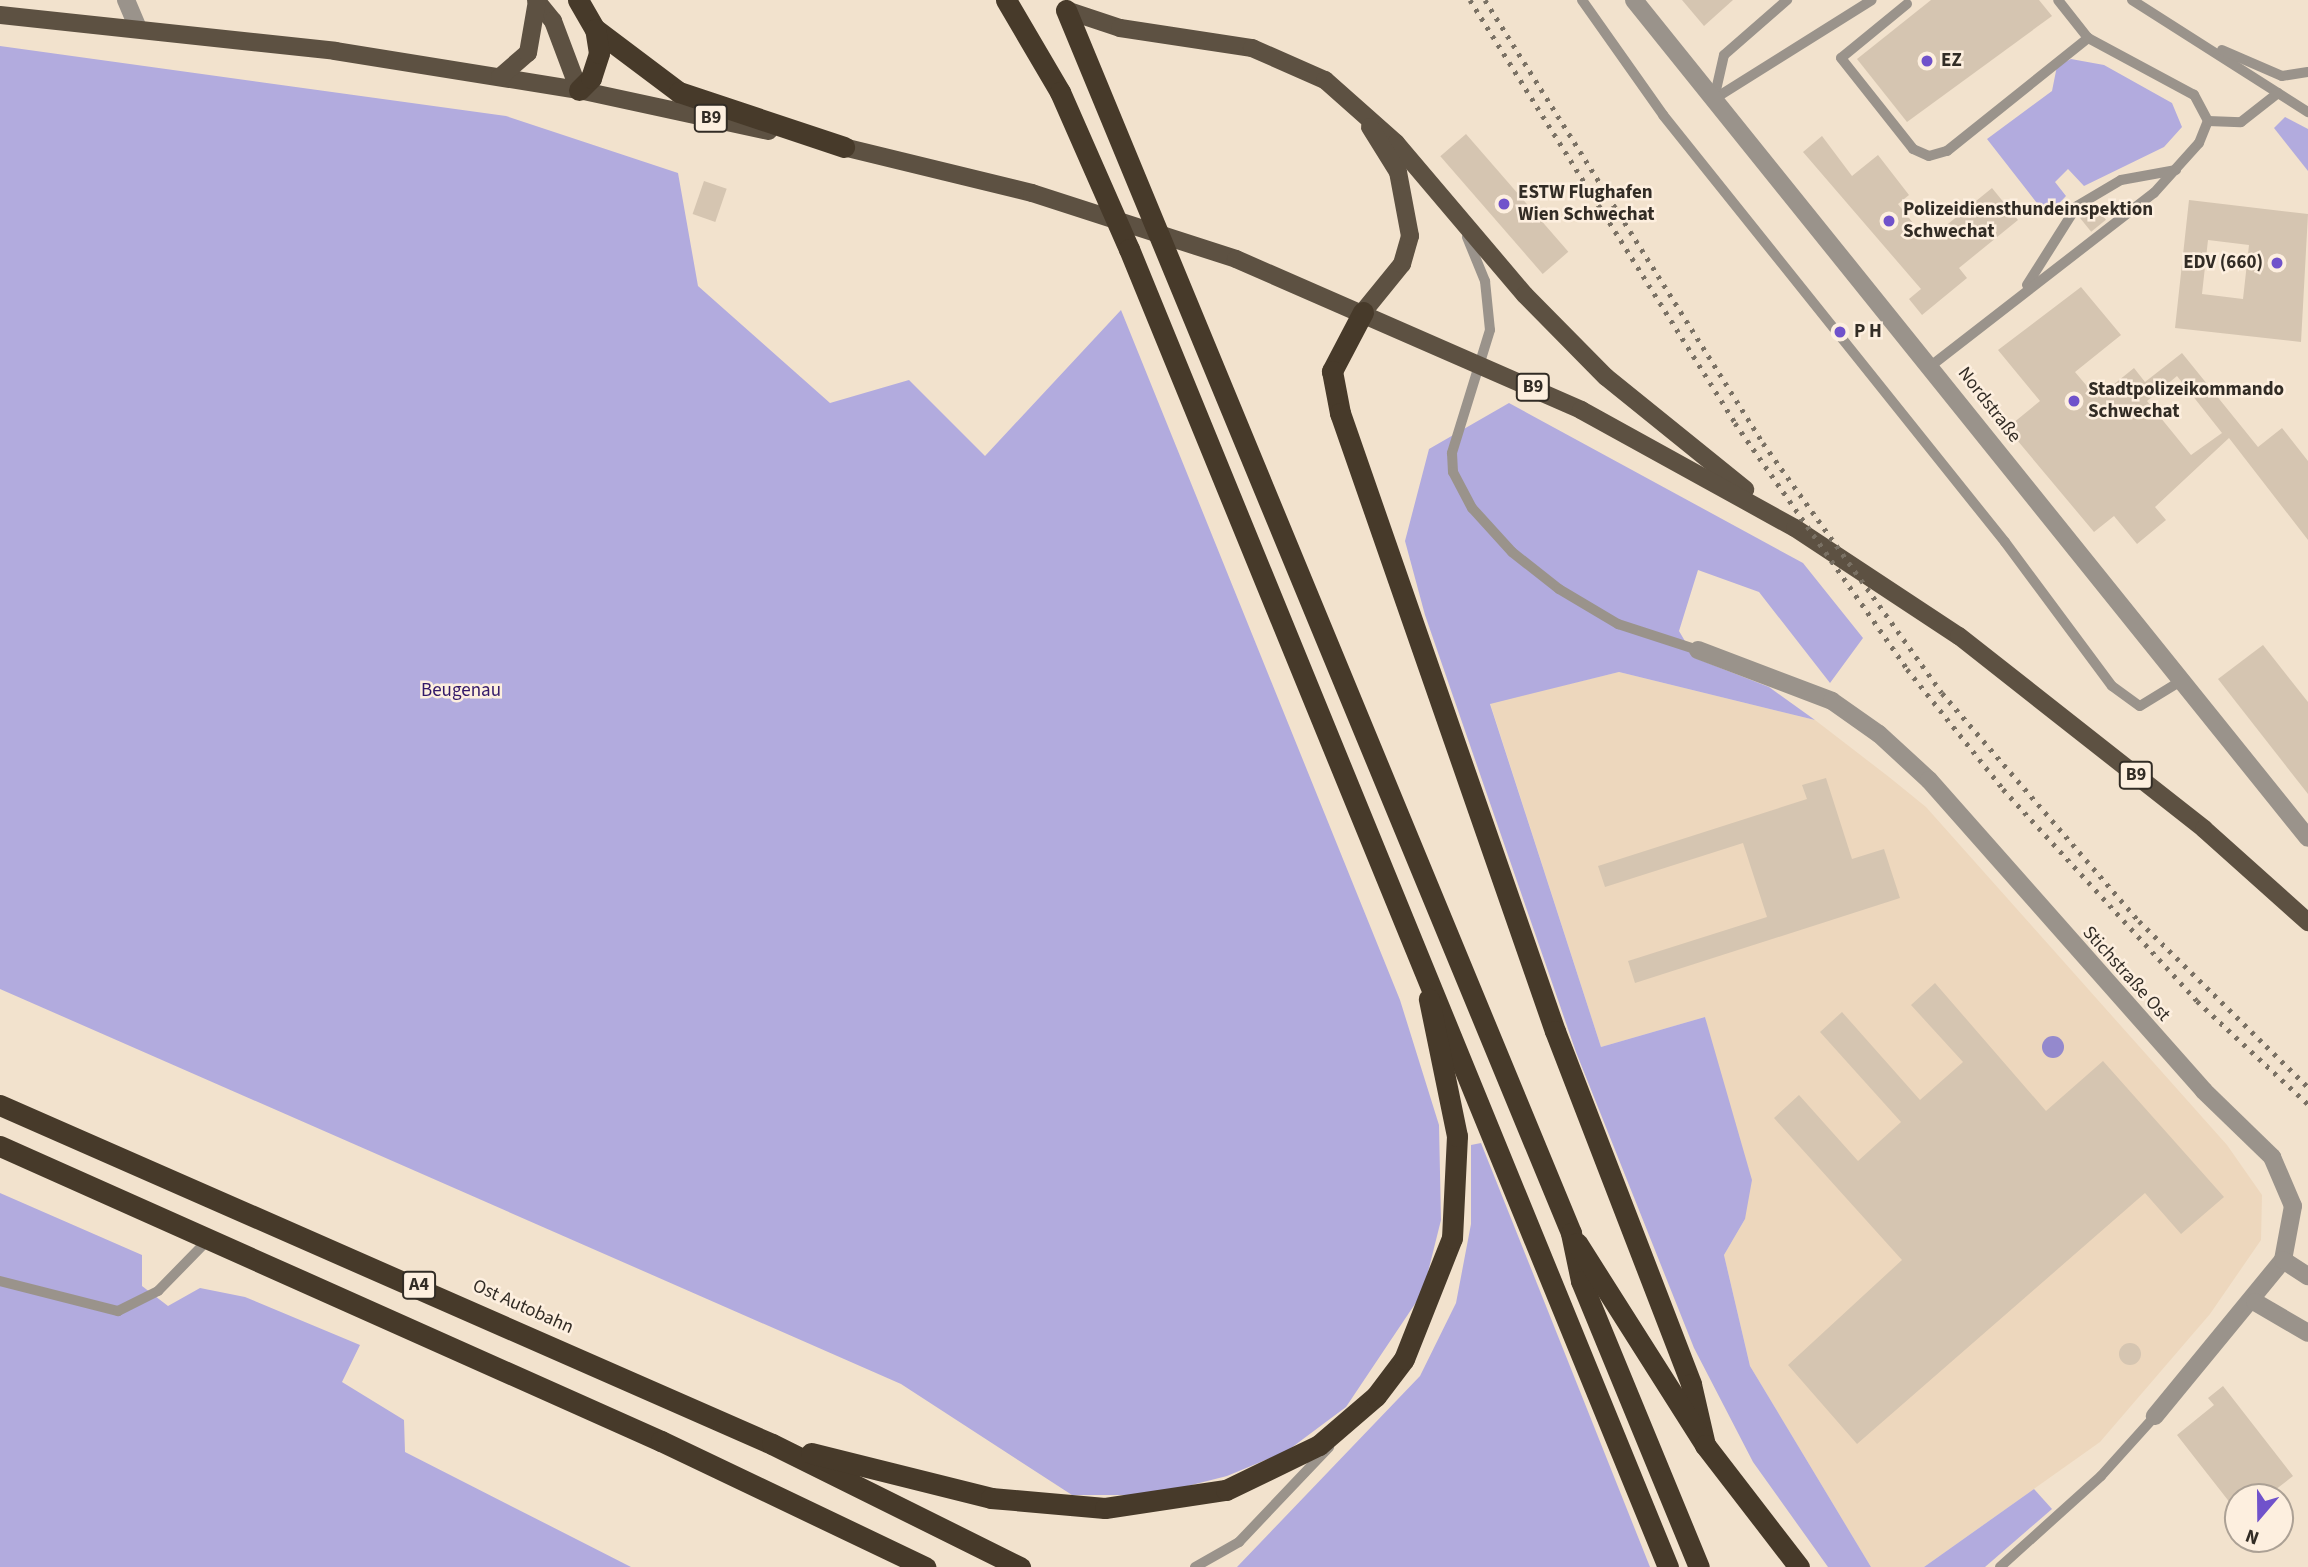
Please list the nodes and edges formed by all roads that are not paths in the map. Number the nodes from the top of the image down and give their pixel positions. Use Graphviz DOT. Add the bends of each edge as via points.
graph roads {
  1 [pos="126,0"];
  2 [pos="578,0"];
  3 [pos="1006,0"];
  4 [pos="1582,0"];
  5 [pos="1634,0"];
  6 [pos="1787,0"];
  7 [pos="1872,0"];
  8 [pos="2058,0"];
  9 [pos="2132,0"];
  10 [pos="536,1"];
  11 [pos="1907,4"];
  12 [pos="1066,10"];
  13 [pos="0,15"];
  14 [pos="137,26"];
  15 [pos="595,29"];
  16 [pos="2088,38"];
  17 [pos="2200,41"];
  18 [pos="2308,72"];
  19 [pos="499,77"];
  20 [pos="579,90"];
  21 [pos="2278,93"];
  22 [pos="1714,99"];
  23 [pos="1358,107"];
  24 [pos="2308,112"];
  25 [pos="2208,121"];
  26 [pos="844,147"];
  27 [pos="2176,170"];
  28 [pos="1443,195"];
  29 [pos="2027,285"];
  30 [pos="1363,312"];
  31 [pos="1483,363"];
  32 [pos="1932,365"];
  33 [pos="1795,528"];
  34 [pos="1698,650"];
  35 [pos="2179,681"];
  36 [pos="2308,838"];
  37 [pos="2308,922"];
  38 [pos="1424,976"];
  39 [pos="0,1105"];
  40 [pos="0,1146"];
  41 [pos="1571,1233"];
  42 [pos="209,1239"];
  43 [pos="2283,1260"];
  44 [pos="2308,1276"];
  45 [pos="0,1281"];
  46 [pos="2255,1302"];
  47 [pos="2308,1333"];
  48 [pos="1376,1396"];
  49 [pos="2155,1416"];
  50 [pos="772,1444"];
  51 [pos="1705,1445"];
  52 [pos="925,1567"];
  53 [pos="1020,1567"];
  54 [pos="1195,1567"];
  55 [pos="1668,1567"];
  56 [pos="1699,1567"];
  57 [pos="1799,1567"];
  58 [pos="2000,1567"];
  1 -- 14 [label="street"];
  2 -- 15 [label="highway"];
  3 -- 38 [label="highway" via="1060,92 1129,249"];
  4 -- 35 [label="lane" via="1663,115 2005,542 2112,686 2140,706"];
  5 -- 22 [label="street, Nordstraße"];
  6 -- 22 [label="lane" via="1724,55"];
  7 -- 22 [label="lane"];
  8 -- 16 [label="lane"];
  9 -- 17 [label="lane"];
  10 -- 19 [label="main road" via="528,53"];
  10 -- 20 [label="main road" via="553,22"];
  11 -- 16 [label="lane" via="1841,58 1913,149 1930,156 1947,151"];
  12 -- 23 [label="main road" via="1120,28 1252,48 1289,61"];
  12 -- 41 [label="highway"];
  13 -- 14 [label="main road, B9"];
  14 -- 19 [label="main road, B9"];
  15 -- 20 [label="highway" via="599,54 591,78"];
  15 -- 26 [label="highway" via="679,92"];
  16 -- 25 [label="lane" via="2194,95"];
  17 -- 18 [label="lane" via="2282,76"];
  17 -- 21 [label="lane"];
  19 -- 20 [label="main road, B9"];
  20 -- 26 [label="main road, B9"];
  21 -- 24 [label="lane"];
  21 -- 25 [label="lane" via="2241,122"];
  22 -- 32 [label="street, Nordstraße"];
  23 -- 28 [label="main road"];
  23 -- 30 [label="main road" via="1398,172 1410,236 1402,264"];
  25 -- 27 [label="lane"];
  26 -- 30 [label="main road, B9" via="1032,193 1236,259"];
  27 -- 29 [label="lane" via="2056,274"];
  27 -- 29 [label="lane" via="2120,180 2077,206"];
  28 -- 31 [label="lane" via="1485,281 1490,330"];
  28 -- 33 [label="main road" via="1525,295 1663,425"];
  29 -- 32 [label="lane"];
  30 -- 31 [label="main road, B9"];
  30 -- 51 [label="highway" via="1332,371 1340,413 1555,1031 1691,1384"];
  31 -- 33 [label="main road, B9"];
  31 -- 34 [label="lane" via="1452,453 1453,472 1472,508 1512,552 1559,589 1618,624"];
  32 -- 35 [label="street, Nordstraße"];
  33 -- 37 [label="main road, B9" via="1959,636 2204,829"];
  34 -- 43 [label="street, Stichstraße Ost" via="1832,701 1929,780 2204,1091 2272,1157 2293,1206"];
  35 -- 36 [label="street, Nordstraße"];
  38 -- 48 [label="highway" via="1457,1136 1454,1226 1421,1328"];
  38 -- 55 [label="highway" via="1451,1025"];
  39 -- 50 [label="highway, Ost Autobahn / A4"];
  40 -- 42 [label="highway, A4"];
  41 -- 51 [label="highway"];
  41 -- 56 [label="highway" via="1581,1281"];
  42 -- 45 [label="lane" via="158,1291 118,1311"];
  42 -- 52 [label="highway, A4"];
  43 -- 44 [label="street"];
  43 -- 46 [label="street, Stichstraße Ost"];
  46 -- 47 [label="street"];
  46 -- 49 [label="street, Stichstraße Ost"];
  48 -- 50 [label="highway" via="1319,1445 1272,1472 1163,1504 1093,1508 991,1498"];
  48 -- 54 [label="lane" via="1239,1542"];
  49 -- 58 [label="lane" via="2101,1476"];
  50 -- 53 [label="highway, Ost Autobahn / A4"];
  51 -- 57 [label="highway"];
}
